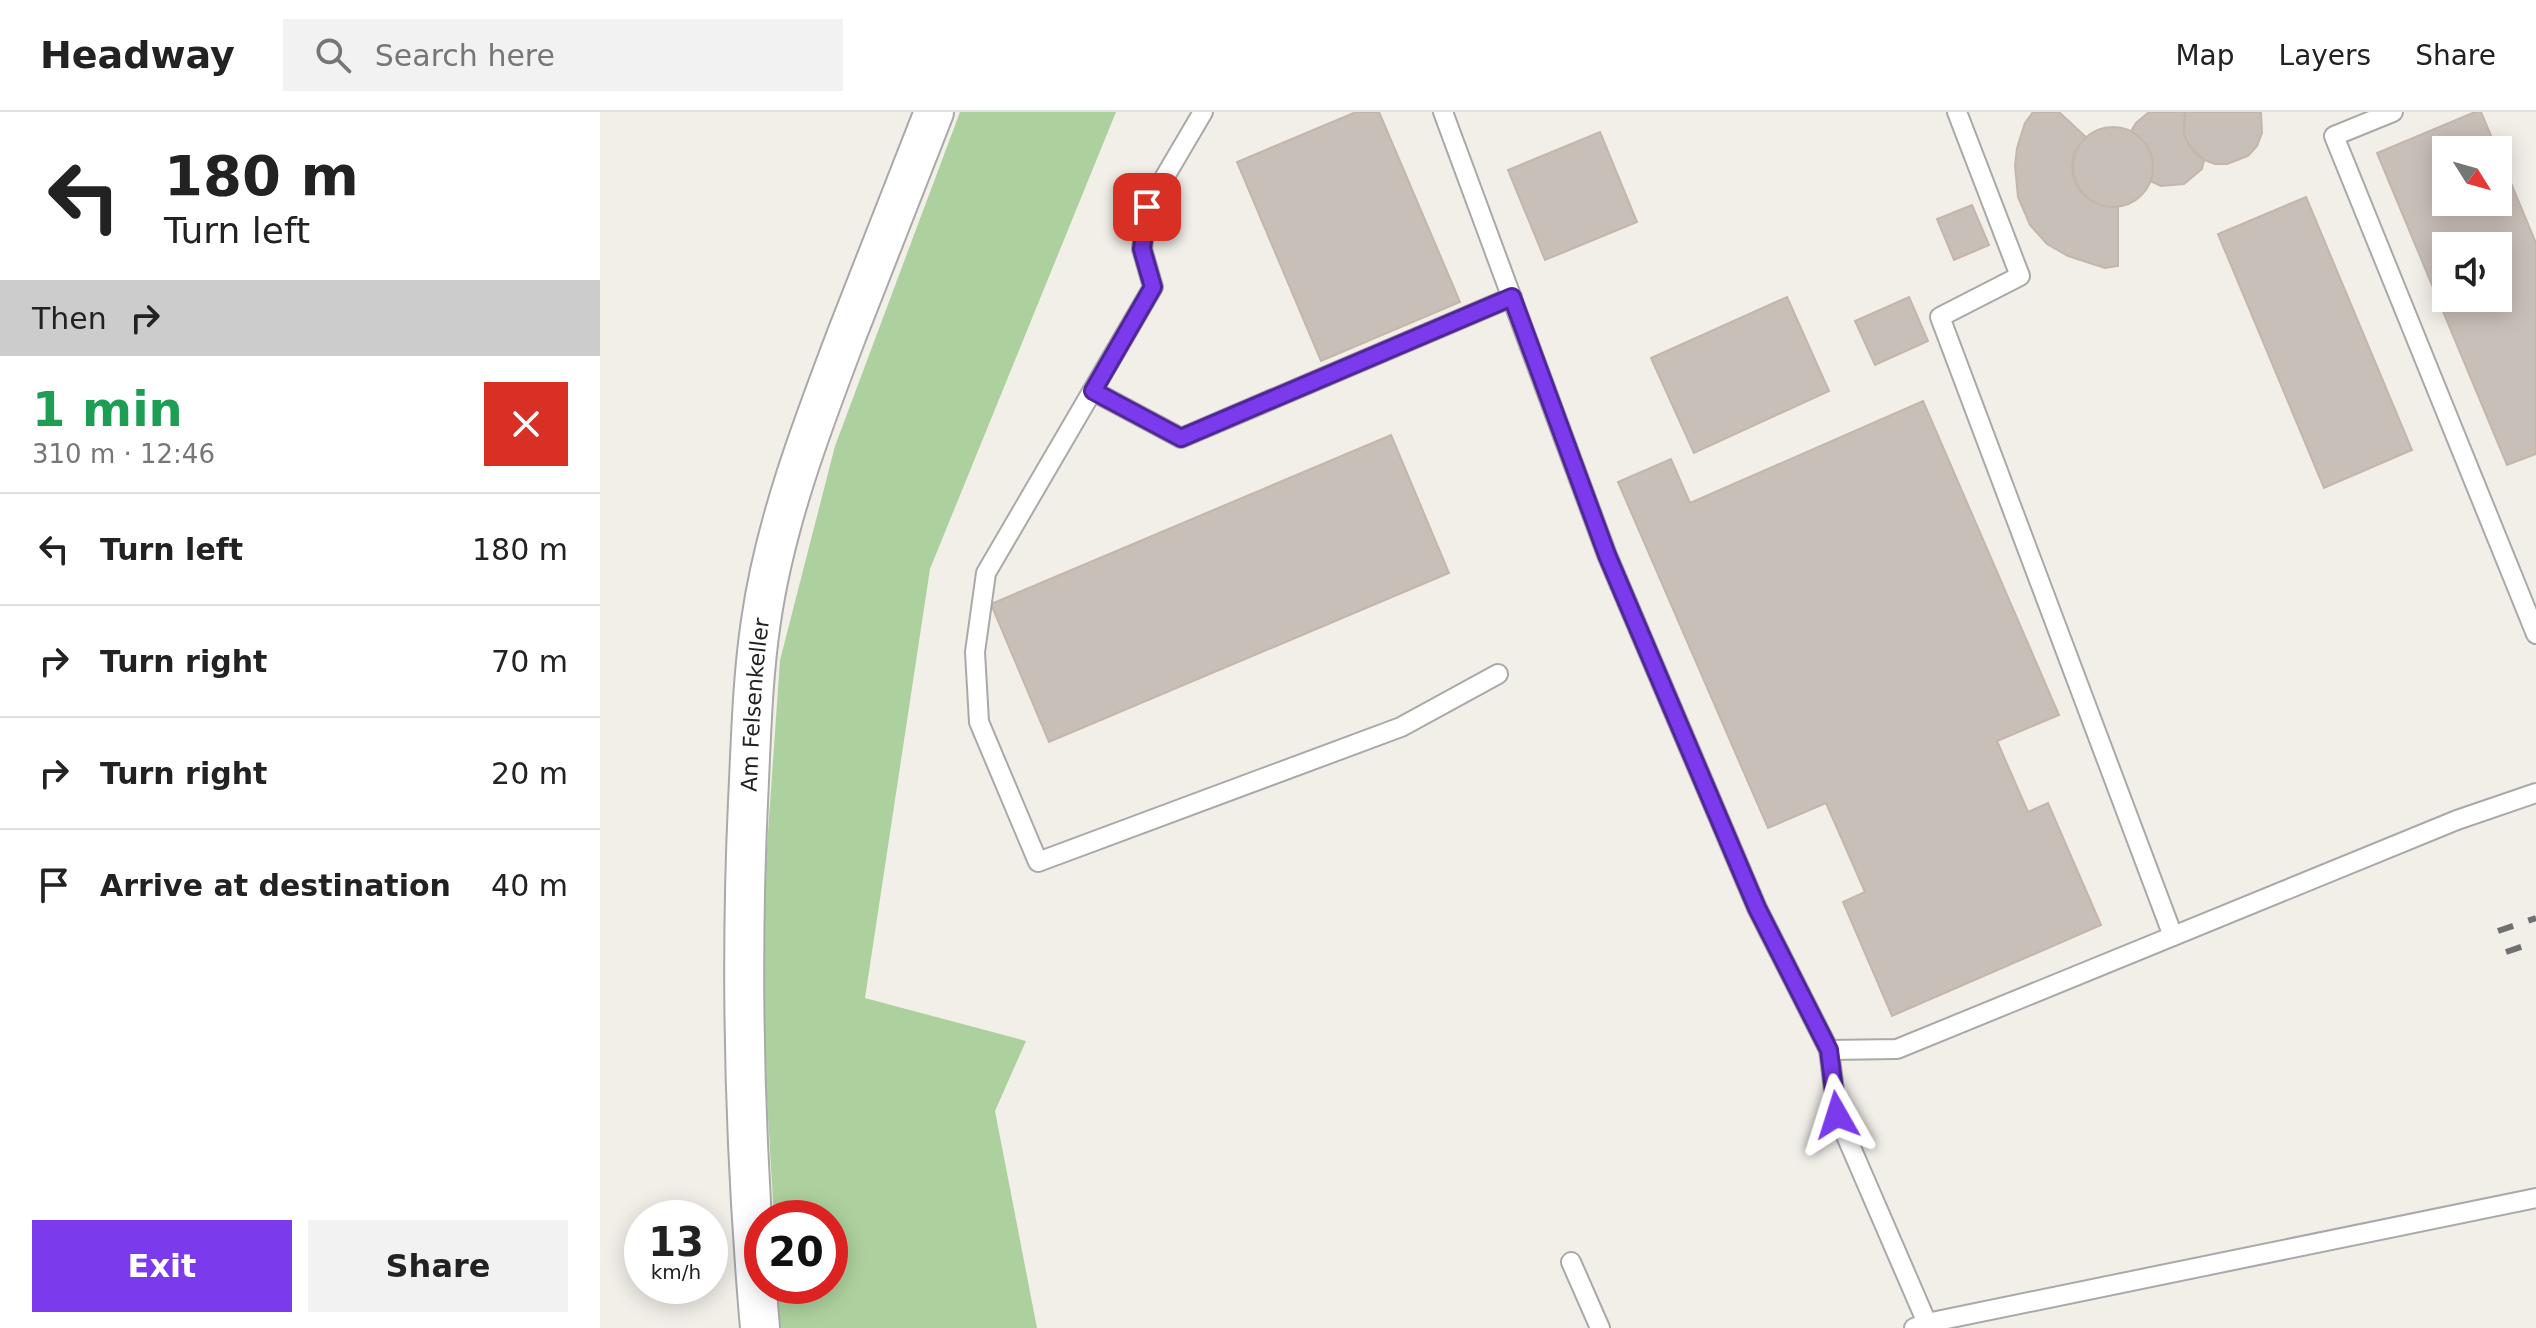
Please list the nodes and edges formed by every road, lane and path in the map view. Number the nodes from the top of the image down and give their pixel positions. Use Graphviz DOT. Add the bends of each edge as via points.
graph roads {
  1 [pos="934,112"];
  2 [pos="1203,112"];
  3 [pos="1443,112"];
  4 [pos="1957,112"];
  5 [pos="2393,112"];
  6 [pos="1512,297"];
  7 [pos="1093,391"];
  8 [pos="2536,634"];
  9 [pos="1498,674"];
  10 [pos="2536,793"];
  11 [pos="2173,936"];
  12 [pos="1829,1050"];
  13 [pos="2536,1198"];
  14 [pos="1571,1262"];
  15 [pos="1921,1325"];
  16 [pos="760,1328"];
  17 [pos="1600,1328"];
  1 -- 16 [label="street, Am Felsenkeller" via="815,418 784,516 761,620 744,959 747,1121"];
  2 -- 7 [label="lane" via="1147,207 1142,249 1153,287"];
  3 -- 6 [label="lane"];
  4 -- 11 [label="lane" via="2020,276 1940,317"];
  5 -- 8 [label="lane" via="2334,136"];
  6 -- 7 [label="lane" via="1181,438"];
  6 -- 12 [label="lane" via="1614,570 1757,908"];
  7 -- 9 [label="lane" via="986,573 975,652 979,722 1038,862 1401,727"];
  10 -- 11 [label="lane"];
  11 -- 12 [label="lane" via="1897,1049"];
  12 -- 15 [label="lane" via="1837,1115"];
  13 -- 15 [label="lane"];
  14 -- 17 [label="lane"];
}
